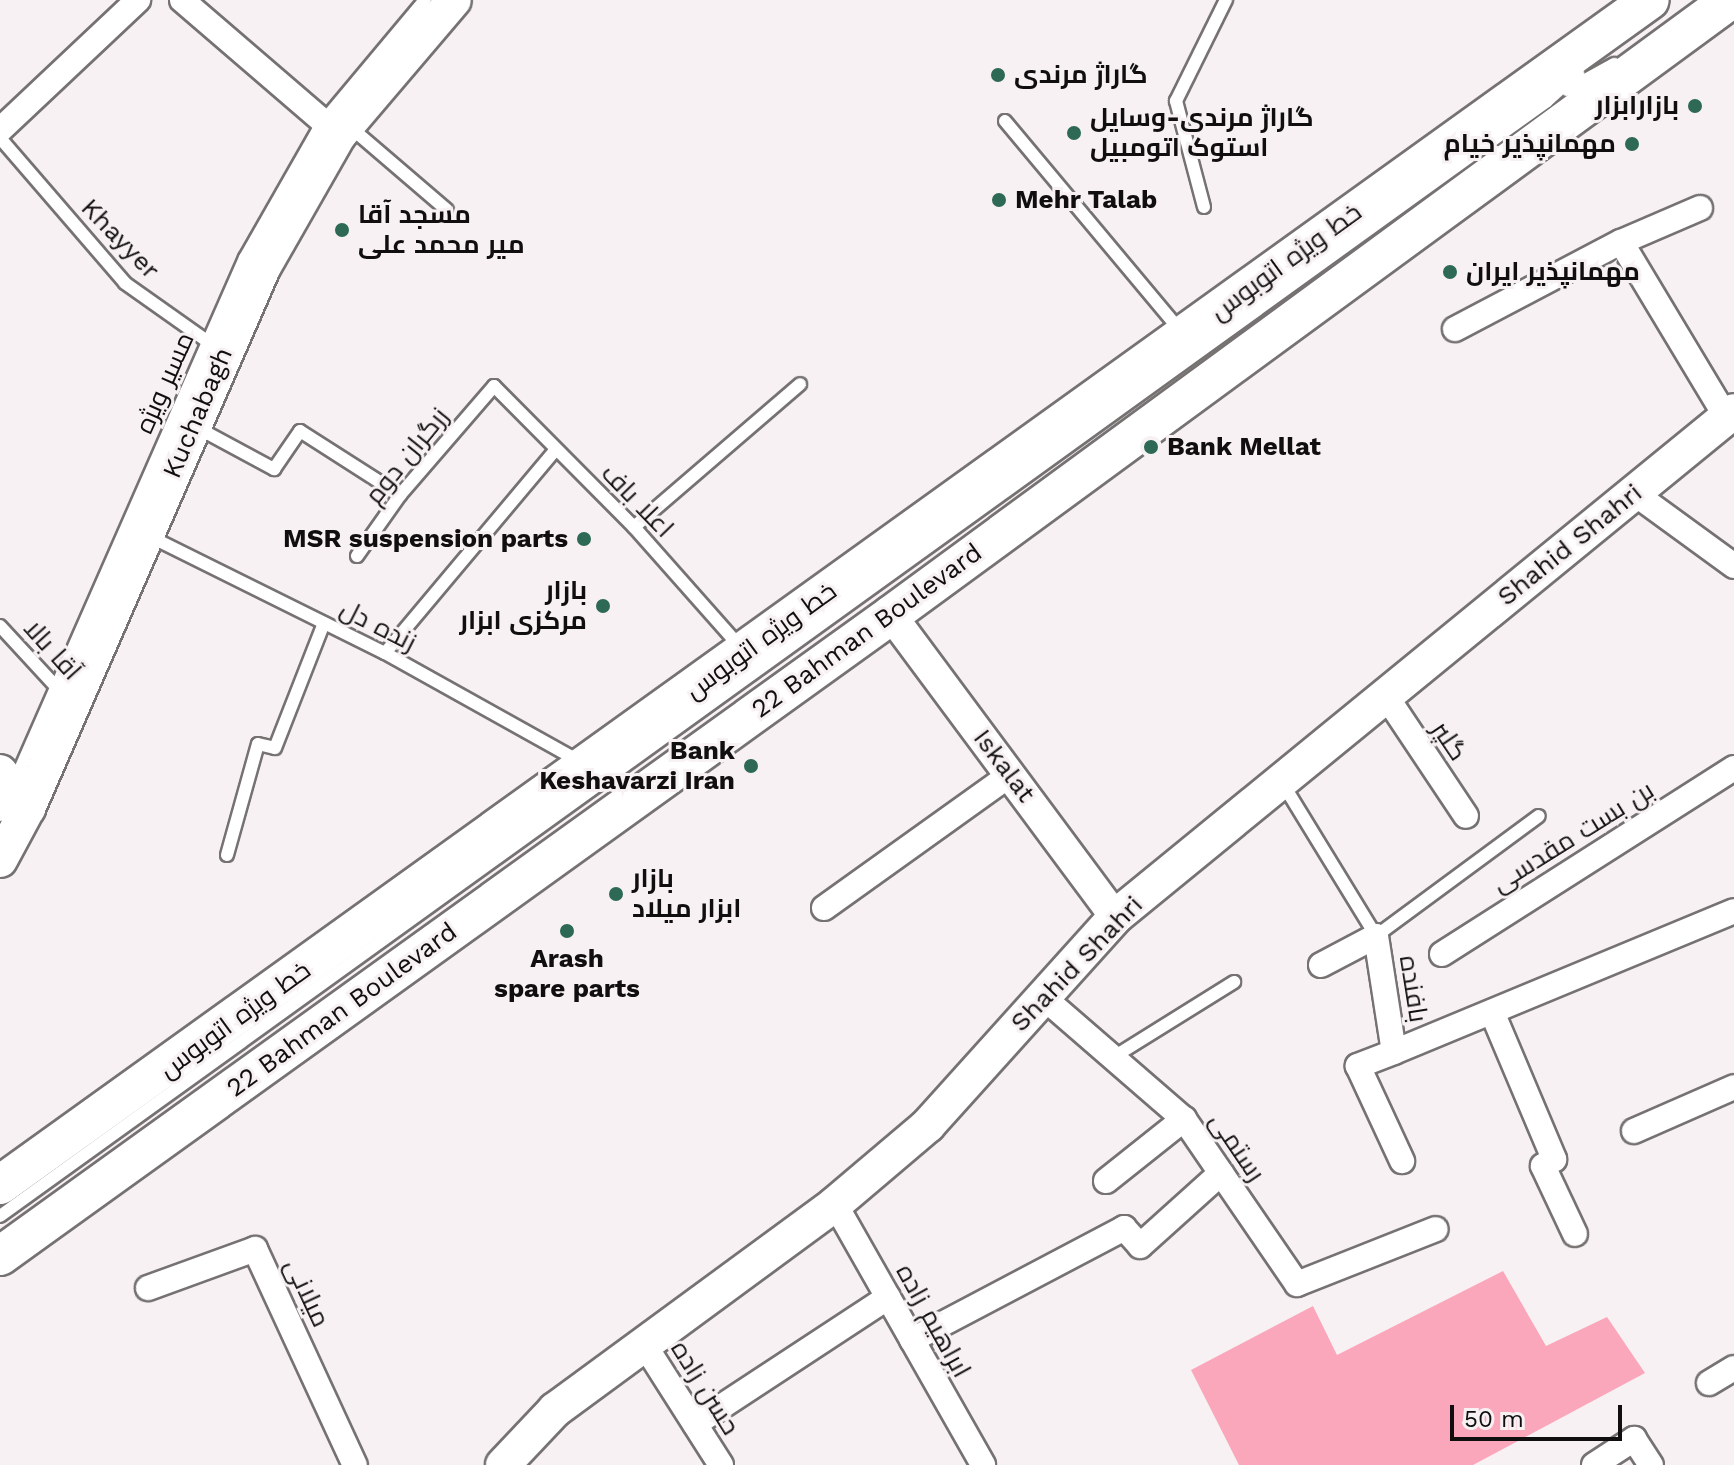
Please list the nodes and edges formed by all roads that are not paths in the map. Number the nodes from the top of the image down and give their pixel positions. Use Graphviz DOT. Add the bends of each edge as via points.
graph roads {
  1 [pos="138,0"];
  2 [pos="182,0"];
  3 [pos="425,0"];
  4 [pos="454,0"];
  5 [pos="1226,0"];
  6 [pos="1659,0"];
  7 [pos="1629,10"];
  8 [pos="1727,11"];
  9 [pos="1547,101"];
  10 [pos="1005,121"];
  11 [pos="336,128"];
  12 [pos="0,130"];
  13 [pos="0,138"];
  14 [pos="1204,207"];
  15 [pos="1700,208"];
  16 [pos="447,210"];
  17 [pos="1621,242"];
  18 [pos="1455,329"];
  19 [pos="1184,335"];
  20 [pos="215,347"];
  21 [pos="800,384"];
  22 [pos="494,386"];
  23 [pos="1730,414"];
  24 [pos="193,426"];
  25 [pos="556,449"];
  26 [pos="1634,493"];
  27 [pos="400,495"];
  28 [pos="634,527"];
  29 [pos="146,534"];
  30 [pos="357,556"];
  31 [pos="1734,566"];
  32 [pos="891,615"];
  33 [pos="324,623"];
  34 [pos="0,626"];
  35 [pos="743,651"];
  36 [pos="385,653"];
  37 [pos="65,696"];
  38 [pos="1386,696"];
  39 [pos="585,765"];
  40 [pos="1734,768"];
  41 [pos="1010,775"];
  42 [pos="1281,781"];
  43 [pos="10,796"];
  44 [pos="1466,816"];
  45 [pos="1539,816"];
  46 [pos="227,855"];
  47 [pos="0,860"];
  48 [pos="824,908"];
  49 [pos="1734,911"];
  50 [pos="1115,917"];
  51 [pos="1376,936"];
  52 [pos="1442,954"];
  53 [pos="1321,965"];
  54 [pos="1234,982"];
  55 [pos="1043,997"];
  56 [pos="1492,1012"];
  57 [pos="1394,1052"];
  58 [pos="1112,1058"];
  59 [pos="1734,1087"];
  60 [pos="1184,1119"];
  61 [pos="1634,1131"];
  62 [pos="1402,1161"];
  63 [pos="1221,1173"];
  64 [pos="1106,1181"];
  65 [pos="0,1185"];
  66 [pos="835,1204"];
  67 [pos="0,1216"];
  68 [pos="1436,1229"];
  69 [pos="1575,1234"];
  70 [pos="0,1256"];
  71 [pos="148,1288"];
  72 [pos="888,1297"];
  73 [pos="912,1340"];
  74 [pos="642,1341"];
  75 [pos="1734,1368"];
  76 [pos="1709,1383"];
  77 [pos="695,1424"];
  78 [pos="355,1465"];
  79 [pos="503,1465"];
  80 [pos="721,1465"];
  81 [pos="983,1465"];
  82 [pos="1594,1465"];
  83 [pos="1651,1465"];
  1 -- 12 [label="street"];
  2 -- 11 [label="street"];
  3 -- 11 [label="lane"];
  4 -- 11 [label="main road, Kuchabagh"];
  5 -- 14 [label="lane" via="1176,101"];
  6 -- 9 [label="lane"];
  7 -- 19 [label="main road"];
  8 -- 9 [label="lane"];
  8 -- 32 [label="main road, 22 Bahman Boulevard" via="1675,38"];
  9 -- 67 [label="lane, خط ویژه اتوبوس"];
  10 -- 19 [label="lane"];
  11 -- 16 [label="lane"];
  11 -- 20 [label="main road, Kuchabagh"];
  13 -- 20 [label="lane, Khayyer" via="125,283"];
  15 -- 17 [label="street"];
  17 -- 18 [label="street"];
  17 -- 23 [label="street"];
  19 -- 35 [label="main road"];
  20 -- 24 [label="main road, Kuchabagh"];
  20 -- 37 [label="lane, مسیر ویژه"];
  21 -- 28 [label="lane"];
  22 -- 25 [label="lane, اعلا باف"];
  22 -- 27 [label="lane, زرگران دوم"];
  23 -- 26 [label="main road, Shahid Shahri"];
  24 -- 27 [label="lane" via="274,469 300,431"];
  24 -- 29 [label="main road, Kuchabagh"];
  25 -- 28 [label="lane, اعلا باف"];
  25 -- 36 [label="lane"];
  26 -- 31 [label="street"];
  26 -- 38 [label="main road, Shahid Shahri"];
  27 -- 30 [label="lane, زرگران دوم"];
  28 -- 35 [label="lane, اعلا باف"];
  29 -- 33 [label="lane, زنده دل"];
  29 -- 37 [label="main road, Kuchabagh"];
  32 -- 41 [label="street, Iskalat"];
  32 -- 70 [label="main road, 22 Bahman Boulevard"];
  33 -- 36 [label="lane, زنده دل"];
  33 -- 46 [label="lane" via="275,748 258,744"];
  34 -- 37 [label="lane, آقا بالا"];
  35 -- 39 [label="main road"];
  36 -- 39 [label="lane, زنده دل"];
  37 -- 43 [label="main road, Kuchabagh"];
  38 -- 42 [label="main road, Shahid Shahri"];
  38 -- 44 [label="street, گلپر"];
  39 -- 65 [label="main road"];
  40 -- 52 [label="street, بن بست مقدسی"];
  41 -- 48 [label="street"];
  41 -- 50 [label="street, Iskalat"];
  42 -- 50 [label="main road, Shahid Shahri"];
  42 -- 51 [label="lane, بافنده"];
  43 -- 47 [label="main road, Kuchabagh"];
  45 -- 51 [label="lane, بافنده"];
  49 -- 56 [label="street"];
  50 -- 55 [label="main road, Shahid Shahri"];
  51 -- 53 [label="street, بافنده"];
  51 -- 57 [label="street, بافنده"];
  54 -- 58 [label="lane"];
  55 -- 58 [label="street, رستمی"];
  55 -- 66 [label="main road, Shahid Shahri" via="928,1125"];
  56 -- 57 [label="street"];
  56 -- 69 [label="street" via="1554,1159 1543,1166"];
  57 -- 62 [label="street, بافنده" via="1358,1066"];
  58 -- 60 [label="street, رستمی"];
  59 -- 61 [label="street"];
  60 -- 63 [label="street, رستمی"];
  60 -- 64 [label="street"];
  63 -- 68 [label="street, رستمی" via="1297,1284"];
  63 -- 73 [label="street" via="1140,1246 1124,1228"];
  66 -- 72 [label="street, ابراهیم زاده"];
  66 -- 74 [label="main road, Shahid Shahri"];
  71 -- 78 [label="street, میلانی" via="255,1249"];
  72 -- 73 [label="street, ابراهیم زاده"];
  72 -- 77 [label="street"];
  73 -- 81 [label="street, ابراهیم زاده"];
  74 -- 77 [label="street, حسن زاده"];
  74 -- 79 [label="main road, Shahid Shahri" via="555,1410"];
  75 -- 76 [label="street"];
  77 -- 80 [label="street, حسن زاده"];
  82 -- 83 [label="street" via="1634,1439"];
}
